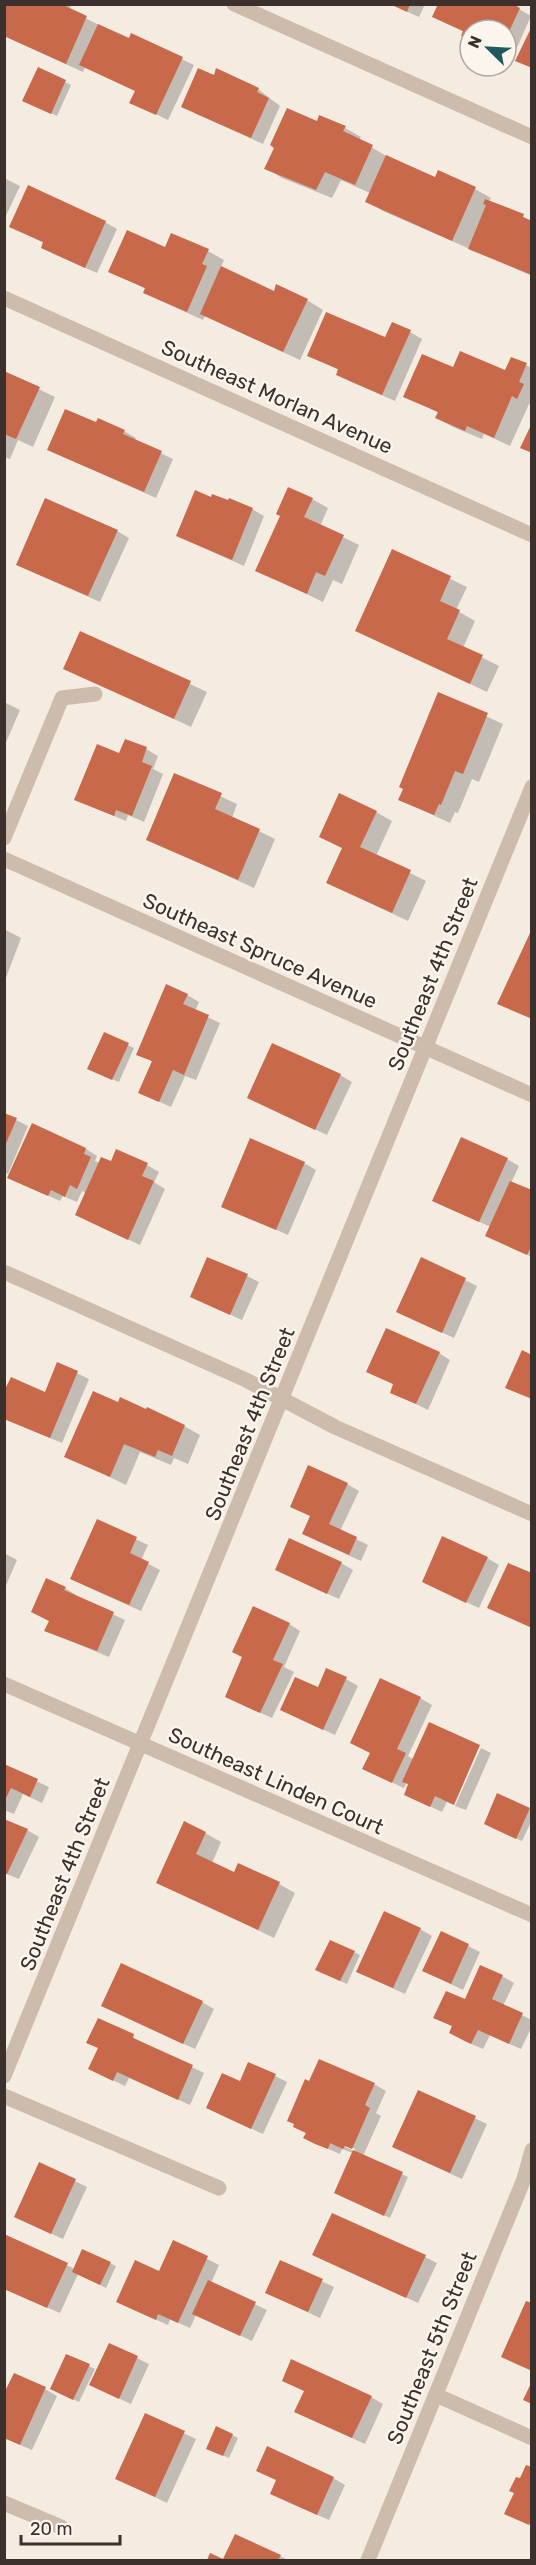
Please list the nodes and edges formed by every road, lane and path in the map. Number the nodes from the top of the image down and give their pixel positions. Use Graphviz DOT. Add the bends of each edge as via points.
graph roads {
  1 [pos="234,4"];
  2 [pos="531,137"];
  3 [pos="4,298"];
  4 [pos="531,535"];
  5 [pos="95,694"];
  6 [pos="531,788"];
  7 [pos="4,838"];
  8 [pos="4,859"];
  9 [pos="425,1048"];
  10 [pos="531,1095"];
  11 [pos="4,1272"];
  12 [pos="283,1398"];
  13 [pos="531,1514"];
  14 [pos="4,1684"];
  15 [pos="141,1745"];
  16 [pos="531,1915"];
  17 [pos="4,2076"];
  18 [pos="4,2096"];
  19 [pos="531,2150"];
  20 [pos="219,2188"];
  21 [pos="436,2395"];
  22 [pos="531,2438"];
  23 [pos="4,2503"];
  24 [pos="61,2527"];
  25 [pos="368,2560"];
  1 -- 2 [label="street"];
  3 -- 4 [label="street, Southeast Morlan Avenue"];
  5 -- 7 [label="street" via="62,698"];
  6 -- 9 [label="street, Southeast 4th Street"];
  8 -- 9 [label="street, Southeast Spruce Avenue"];
  9 -- 10 [label="street, Southeast Spruce Avenue"];
  9 -- 12 [label="street, Southeast 4th Street"];
  11 -- 12 [label="street"];
  12 -- 13 [label="street" via="335,1427"];
  12 -- 15 [label="street, Southeast 4th Street"];
  14 -- 15 [label="street, Southeast Linden Court"];
  15 -- 16 [label="street, Southeast Linden Court"];
  15 -- 17 [label="street, Southeast 4th Street"];
  18 -- 20 [label="street"];
  19 -- 21 [label="street, Southeast 5th Street" via="524,2179"];
  21 -- 22 [label="street"];
  21 -- 25 [label="street, Southeast 5th Street"];
  23 -- 24 [label="street"];
}
